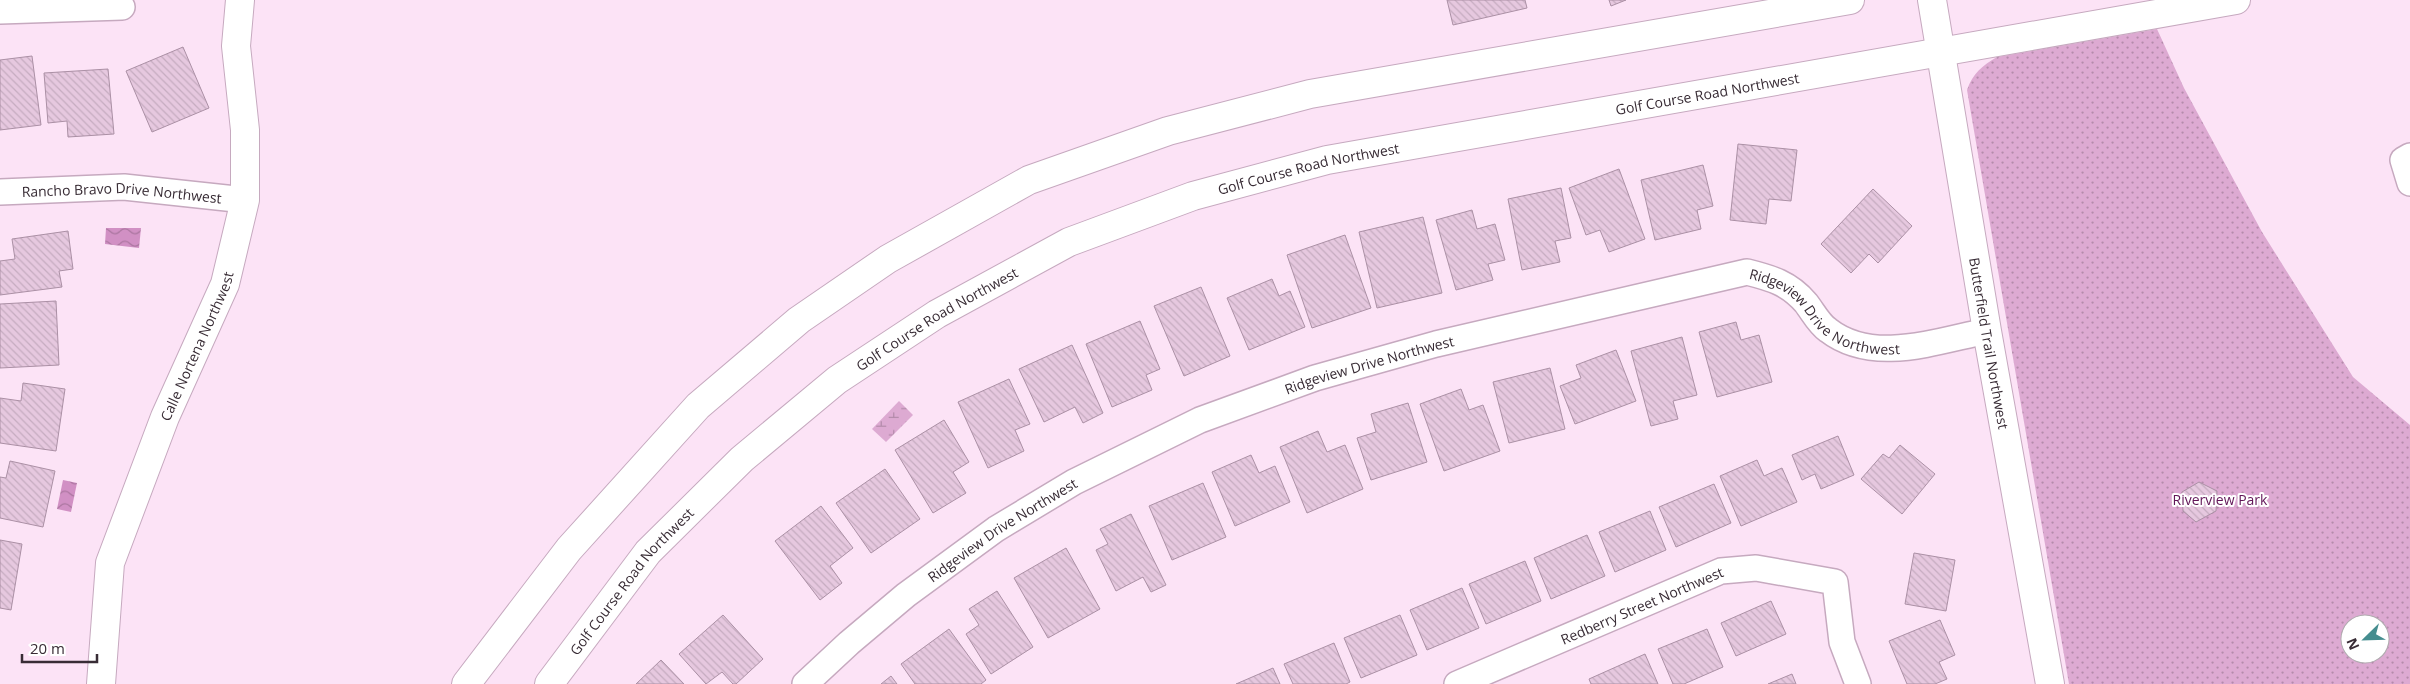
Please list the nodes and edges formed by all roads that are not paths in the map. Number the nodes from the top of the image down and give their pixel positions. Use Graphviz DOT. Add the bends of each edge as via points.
graph roads {
  1 [pos="240,0"];
  2 [pos="1850,0"];
  3 [pos="1932,0"];
  4 [pos="2236,0"];
  5 [pos="122,7"];
  6 [pos="0,11"];
  7 [pos="1940,50"];
  8 [pos="0,192"];
  9 [pos="245,200"];
  10 [pos="1987,332"];
  11 [pos="101,684"];
  12 [pos="466,684"];
  13 [pos="549,684"];
  14 [pos="805,684"];
  15 [pos="1457,684"];
  16 [pos="1858,684"];
  17 [pos="2050,684"];
  1 -- 9 [label="main road, Calle Nortena Northwest" via="236,46 245,130"];
  2 -- 12 [label="main road" via="1310,94 1168,131 1029,180 864,276 800,320 698,406 569,549"];
  3 -- 7 [label="main road, Butterfield Trail Northwest"];
  4 -- 7 [label="main road, Golf Course Road Northwest"];
  5 -- 6 [label="street"];
  7 -- 10 [label="main road, Butterfield Trail Northwest"];
  7 -- 13 [label="main road, Golf Course Road Northwest" via="1327,160 1193,196 1068,242 937,314 845,374 742,459 648,552"];
  8 -- 9 [label="street, Rancho Bravo Drive Northwest" via="124,186"];
  9 -- 11 [label="main road, Calle Nortena Northwest" via="225,284 165,417 110,563"];
  10 -- 14 [label="street, Ridgeview Drive Northwest" via="1892,349 1857,346 1827,330 1805,302 1777,280 1747,272 1436,344 1315,378 1200,420 1050,496 996,529 906,595"];
  10 -- 17 [label="main road, Butterfield Trail Northwest"];
  15 -- 16 [label="street, Redberry Street Northwest" via="1721,571 1756,568 1835,582 1842,642"];
}
